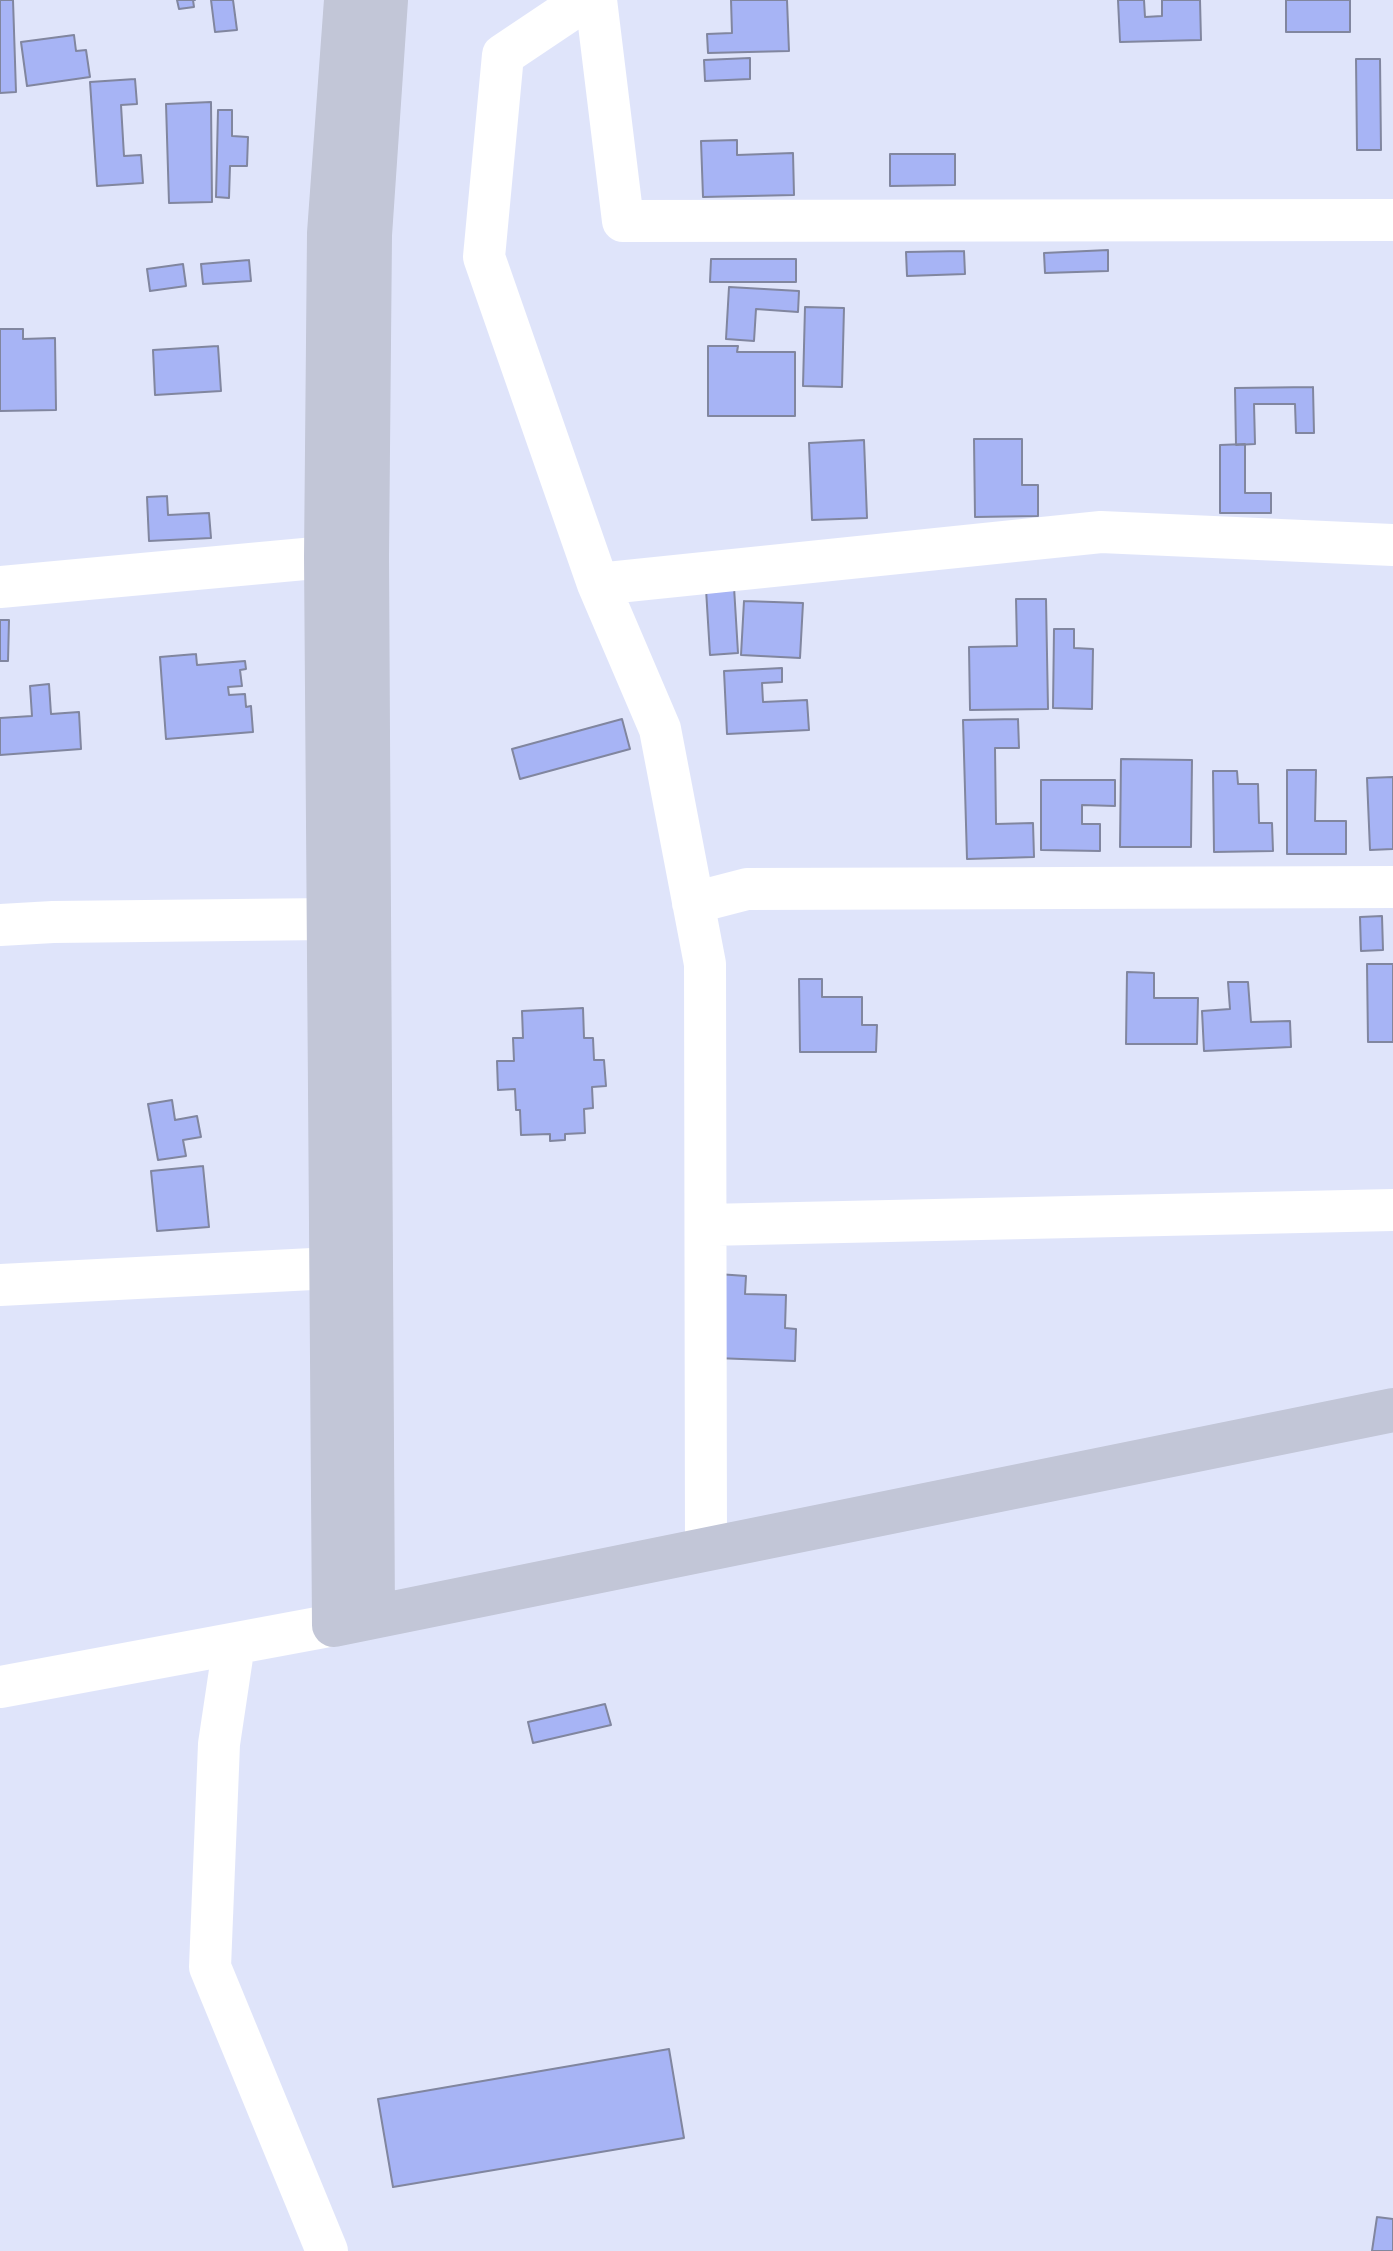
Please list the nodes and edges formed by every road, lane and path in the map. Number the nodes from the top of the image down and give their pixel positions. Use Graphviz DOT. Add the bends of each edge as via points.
graph roads {
  1 [pos="346,0"];
  2 [pos="386,0"];
  3 [pos="585,0"];
  4 [pos="596,0"];
  5 [pos="1393,220"];
  6 [pos="1393,545"];
  7 [pos="326,557"];
  8 [pos="598,584"];
  9 [pos="0,587"];
  10 [pos="1393,887"];
  11 [pos="693,903"];
  12 [pos="329,919"];
  13 [pos="0,925"];
  14 [pos="1393,1210"];
  15 [pos="706,1225"];
  16 [pos="332,1268"];
  17 [pos="0,1285"];
  18 [pos="1393,1410"];
  19 [pos="706,1549"];
  20 [pos="354,1621"];
  21 [pos="234,1644"];
  22 [pos="0,1687"];
  23 [pos="327,2251"];
  1 -- 7 [label="street" via="329,233"];
  2 -- 20 [label="street" via="370,235"];
  3 -- 8 [label="street" via="503,55 484,257"];
  4 -- 5 [label="street" via="623,221"];
  6 -- 8 [label="street" via="1101,532"];
  7 -- 9 [label="street"];
  7 -- 12 [label="street"];
  8 -- 11 [label="street" via="660,729"];
  10 -- 11 [label="street" via="747,889"];
  11 -- 15 [label="street" via="705,964"];
  12 -- 13 [label="street"];
  12 -- 16 [label="street"];
  14 -- 15 [label="street"];
  15 -- 19 [label="street"];
  16 -- 17 [label="street"];
  16 -- 20 [label="street"];
  18 -- 19 [label="street"];
  19 -- 20 [label="street"];
  20 -- 21 [label="street"];
  21 -- 22 [label="street"];
  21 -- 23 [label="street" via="219,1744 210,1967"];
}
